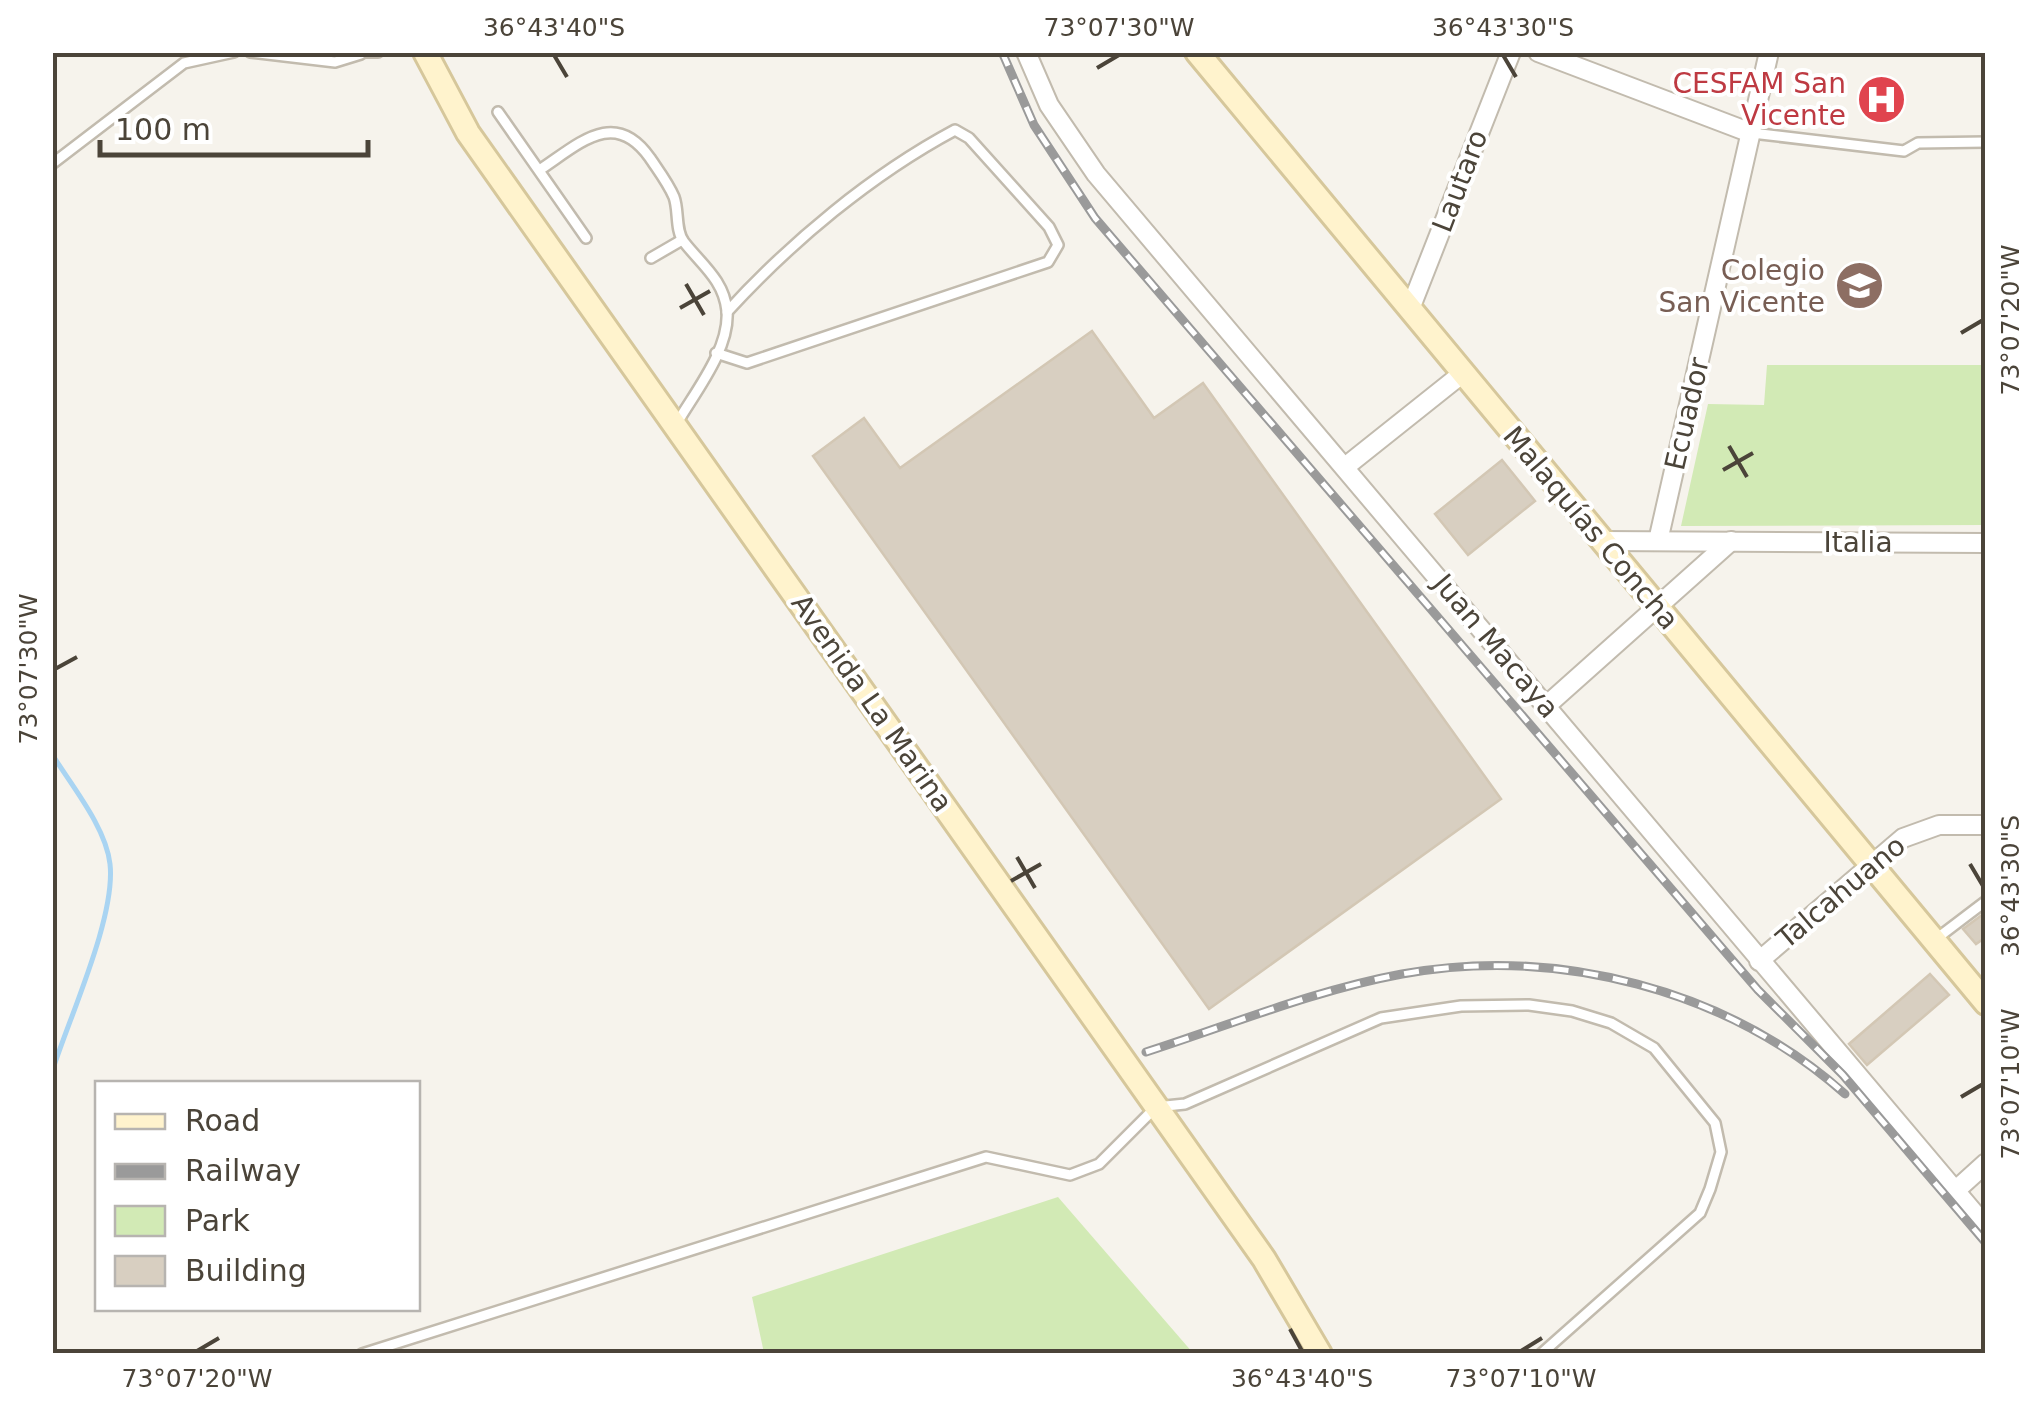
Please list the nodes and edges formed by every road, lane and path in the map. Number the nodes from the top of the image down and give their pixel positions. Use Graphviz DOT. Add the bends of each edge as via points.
graph roads {
  1 [pos="234,52"];
  2 [pos="250,52"];
  3 [pos="378,52"];
  4 [pos="424,52"];
  5 [pos="1026,52"];
  6 [pos="1197,52"];
  7 [pos="1511,52"];
  8 [pos="1538,52"];
  9 [pos="1769,52"];
  10 [pos="360,53"];
  11 [pos="498,112"];
  12 [pos="1751,134"];
  13 [pos="1986,142"];
  14 [pos="52,164"];
  15 [pos="541,169"];
  16 [pos="586,238"];
  17 [pos="682,240"];
  18 [pos="651,258"];
  19 [pos="1410,309"];
  20 [pos="727,312"];
  21 [pos="716,353"];
  22 [pos="1463,373"];
  23 [pos="676,425"];
  24 [pos="1345,468"];
  25 [pos="1602,541"];
  26 [pos="1658,541"];
  27 [pos="1731,542"];
  28 [pos="1986,543"];
  29 [pos="1657,608"];
  30 [pos="1546,706"];
  31 [pos="1986,825"];
  32 [pos="1870,864"];
  33 [pos="1986,901"];
  34 [pos="1934,941"];
  35 [pos="1758,961"];
  36 [pos="1986,1003"];
  37 [pos="1156,1107"];
  38 [pos="1986,1162"];
  39 [pos="1954,1190"];
  40 [pos="1986,1227"];
  41 [pos="362,1354"];
  42 [pos="1320,1354"];
  43 [pos="1540,1354"];
  1 -- 14 [label="lane" via="184,63"];
  2 -- 10 [label="lane" via="335,62"];
  3 -- 10 [label="lane"];
  4 -- 23 [label="main road, Avenida La Marina" via="468,133"];
  5 -- 24 [label="street, Juan Macaya" via="1049,105 1096,174"];
  6 -- 19 [label="main road, Malaquías Concha"];
  7 -- 19 [label="street, Lautaro"];
  8 -- 12 [label="street"];
  9 -- 12 [label="street, Ecuador"];
  11 -- 15 [label="lane"];
  12 -- 13 [label="lane" via="1904,151 1918,143"];
  12 -- 26 [label="street, Ecuador"];
  15 -- 16 [label="lane"];
  15 -- 17 [label="lane" via="602,132 621,131 638,140 675,199"];
  17 -- 18 [label="lane"];
  17 -- 20 [label="lane" via="713,272"];
  19 -- 22 [label="main road, Malaquías Concha"];
  20 -- 21 [label="lane"];
  20 -- 21 [label="lane" via="765,271 860,193 956,130 1058,245 1048,262 843,334 747,364"];
  21 -- 23 [label="lane"];
  22 -- 24 [label="street"];
  22 -- 25 [label="main road, Malaquías Concha"];
  23 -- 37 [label="main road, Avenida La Marina"];
  24 -- 30 [label="street, Juan Macaya"];
  25 -- 26 [label="street, Italia"];
  25 -- 29 [label="main road, Malaquías Concha"];
  26 -- 27 [label="street, Italia"];
  27 -- 28 [label="street, Italia"];
  27 -- 29 [label="street"];
  29 -- 30 [label="street"];
  29 -- 32 [label="main road, Malaquías Concha"];
  30 -- 35 [label="street, Juan Macaya"];
  31 -- 32 [label="street, Talcahuano" via="1925,828"];
  32 -- 34 [label="main road, Malaquías Concha"];
  32 -- 35 [label="street, Talcahuano"];
  33 -- 34 [label="lane"];
  34 -- 36 [label="main road, Malaquías Concha"];
  35 -- 39 [label="street, Juan Macaya"];
  37 -- 41 [label="lane" via="1098,1164 1070,1175 986,1157"];
  37 -- 42 [label="main road, Avenida La Marina" via="1264,1259"];
  37 -- 43 [label="lane" via="1185,1104 1381,1018 1460,1006 1572,1011 1612,1022 1654,1048 1714,1123 1722,1152 1710,1189 1700,1213"];
  38 -- 39 [label="street"];
  39 -- 40 [label="street, Juan Macaya"];
}
